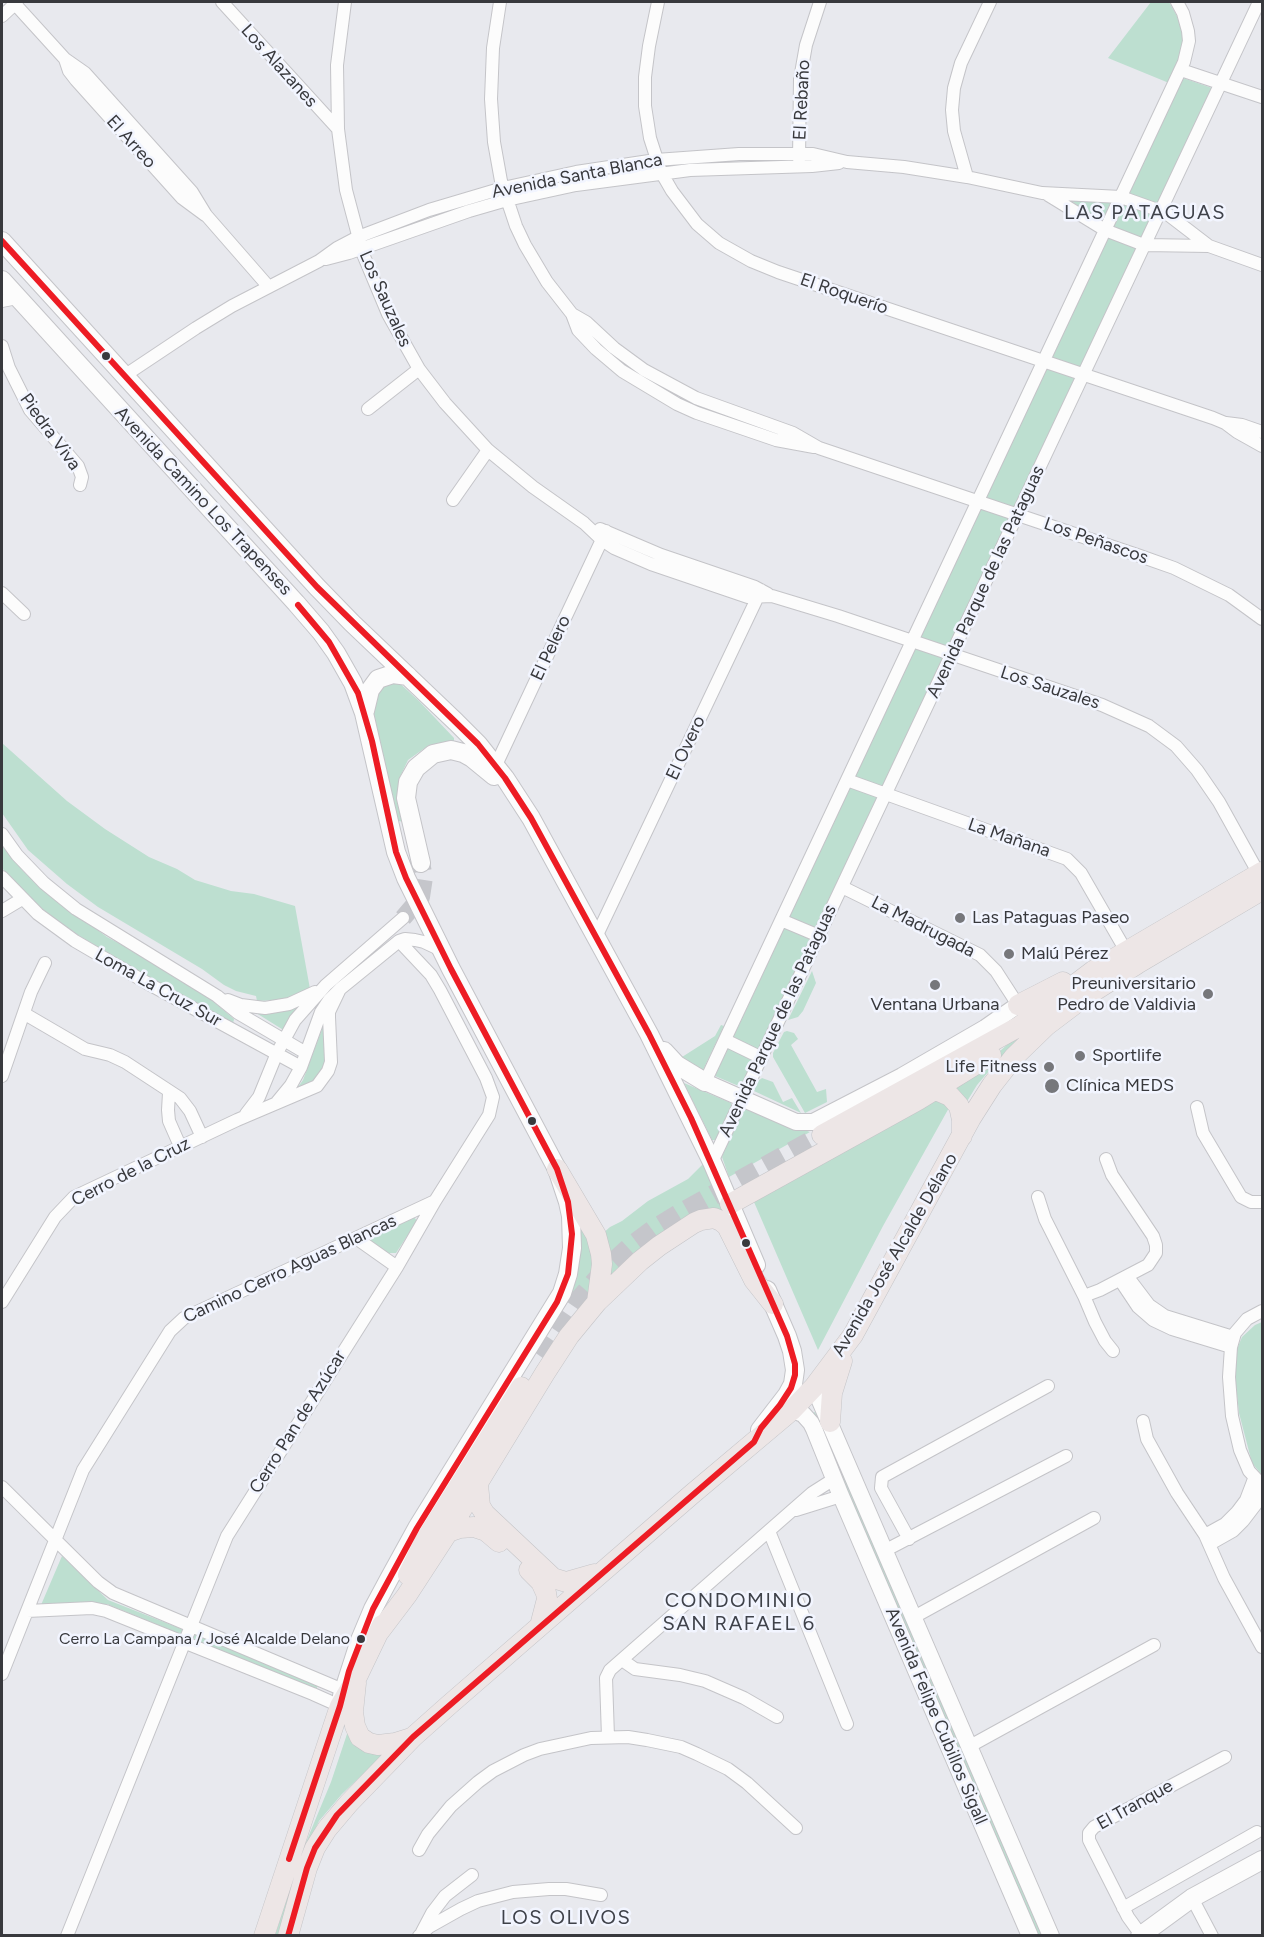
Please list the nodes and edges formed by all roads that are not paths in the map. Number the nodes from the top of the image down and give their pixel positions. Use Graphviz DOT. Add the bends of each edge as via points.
graph roads {
  1 [pos="222,2"];
  2 [pos="345,2"];
  3 [pos="500,2"];
  4 [pos="658,2"];
  5 [pos="820,2"];
  6 [pos="990,2"];
  7 [pos="1177,2"];
  8 [pos="1259,2"];
  9 [pos="16,3"];
  10 [pos="2,16"];
  11 [pos="1181,70"];
  12 [pos="1221,83"];
  13 [pos="1263,97"];
  14 [pos="338,129"];
  15 [pos="656,160"];
  16 [pos="799,160"];
  17 [pos="661,172"];
  18 [pos="967,177"];
  19 [pos="1042,192"];
  20 [pos="505,194"];
  21 [pos="1121,196"];
  22 [pos="1160,210"];
  23 [pos="1105,230"];
  24 [pos="2,241"];
  25 [pos="359,243"];
  26 [pos="1144,245"];
  27 [pos="1209,246"];
  28 [pos="1263,265"];
  29 [pos="2,280"];
  30 [pos="268,286"];
  31 [pos="9,299"];
  32 [pos="2,346"];
  33 [pos="1043,362"];
  34 [pos="419,369"];
  35 [pos="1083,375"];
  36 [pos="124,376"];
  37 [pos="368,409"];
  38 [pos="1225,423"];
  39 [pos="1263,432"];
  40 [pos="1263,446"];
  41 [pos="488,450"];
  42 [pos="80,485"];
  43 [pos="453,500"];
  44 [pos="978,501"];
  45 [pos="1017,515"];
  46 [pos="604,536"];
  47 [pos="2,592"];
  48 [pos="764,594"];
  49 [pos="24,614"];
  50 [pos="1263,619"];
  51 [pos="912,642"];
  52 [pos="951,655"];
  53 [pos="408,676"];
  54 [pos="364,713"];
  55 [pos="496,765"];
  56 [pos="847,780"];
  57 [pos="885,795"];
  58 [pos="522,804"];
  59 [pos="2,834"];
  60 [pos="421,862"];
  61 [pos="1261,878"];
  62 [pos="3,884"];
  63 [pos="842,887"];
  64 [pos="22,899"];
  65 [pos="611,908"];
  66 [pos="2,911"];
  67 [pos="583,913"];
  68 [pos="403,918"];
  69 [pos="781,920"];
  70 [pos="819,936"];
  71 [pos="596,937"];
  72 [pos="399,941"];
  73 [pos="442,951"];
  74 [pos="1126,951"];
  75 [pos="45,963"];
  76 [pos="1093,971"];
  77 [pos="326,985"];
  78 [pos="340,989"];
  79 [pos="217,996"];
  80 [pos="1018,1005"];
  81 [pos="25,1014"];
  82 [pos="1020,1026"];
  83 [pos="649,1034"];
  84 [pos="284,1040"];
  85 [pos="725,1040"];
  86 [pos="277,1053"];
  87 [pos="306,1053"];
  88 [pos="762,1058"];
  89 [pos="301,1068"];
  90 [pos="2,1076"];
  91 [pos="705,1082"];
  92 [pos="936,1090"];
  93 [pos="169,1093"];
  94 [pos="743,1098"];
  95 [pos="275,1104"];
  96 [pos="1197,1107"];
  97 [pos="237,1120"];
  98 [pos="822,1135"];
  99 [pos="962,1136"];
  100 [pos="202,1137"];
  101 [pos="180,1146"];
  102 [pos="1106,1159"];
  103 [pos="712,1162"];
  104 [pos="558,1169"];
  105 [pos="1038,1197"];
  106 [pos="435,1201"];
  107 [pos="1263,1202"];
  108 [pos="730,1204"];
  109 [pos="356,1238"];
  110 [pos="397,1268"];
  111 [pos="1123,1278"];
  112 [pos="1084,1296"];
  113 [pos="2,1302"];
  114 [pos="597,1302"];
  115 [pos="773,1304"];
  116 [pos="1263,1311"];
  117 [pos="853,1335"];
  118 [pos="787,1336"];
  119 [pos="1232,1342"];
  120 [pos="1113,1352"];
  121 [pos="540,1356"];
  122 [pos="1048,1386"];
  123 [pos="814,1387"];
  124 [pos="792,1410"];
  125 [pos="1143,1421"];
  126 [pos="830,1422"];
  127 [pos="754,1442"];
  128 [pos="1066,1456"];
  129 [pos="834,1479"];
  130 [pos="1258,1482"];
  131 [pos="478,1484"];
  132 [pos="2,1487"];
  133 [pos="1263,1491"];
  134 [pos="861,1494"];
  135 [pos="841,1496"];
  136 [pos="792,1511"];
  137 [pos="1094,1518"];
  138 [pos="769,1531"];
  139 [pos="448,1532"];
  140 [pos="909,1539"];
  141 [pos="55,1540"];
  142 [pos="1208,1540"];
  143 [pos="886,1550"];
  144 [pos="602,1572"];
  145 [pos="27,1611"];
  146 [pos="914,1617"];
  147 [pos="191,1626"];
  148 [pos="540,1626"];
  149 [pos="376,1636"];
  150 [pos="184,1643"];
  151 [pos="1154,1645"];
  152 [pos="1263,1647"];
  153 [pos="622,1660"];
  154 [pos="2,1674"];
  155 [pos="347,1691"];
  156 [pos="777,1717"];
  157 [pos="847,1725"];
  158 [pos="413,1737"];
  159 [pos="608,1737"];
  160 [pos="970,1746"];
  161 [pos="1225,1757"];
  162 [pos="796,1828"];
  163 [pos="1257,1832"];
  164 [pos="419,1850"];
  165 [pos="1263,1860"];
  166 [pos="1001,1869"];
  167 [pos="472,1875"];
  168 [pos="601,1895"];
  169 [pos="1192,1898"];
  170 [pos="1038,1903"];
  171 [pos="1123,1908"];
  172 [pos="421,1934"];
  173 [pos="66,1935"];
  174 [pos="264,1935"];
  175 [pos="288,1935"];
  176 [pos="1030,1935"];
  177 [pos="1052,1935"];
  178 [pos="1140,1935"];
  179 [pos="1212,1935"];
  1 -- 14 [label="street, Los Alazanes"];
  2 -- 14 [label="street, Los Sauzales" via="337,65"];
  3 -- 20 [label="street, Los Peñascos" via="491,99 494,142"];
  4 -- 15 [label="street, El Roquerío" via="645,92"];
  5 -- 16 [label="street, El Rebaño" via="800,79"];
  6 -- 18 [label="street" via="961,63 954,88 954,131"];
  7 -- 11 [label="street" via="1186,21 1189,41"];
  8 -- 12 [label="street, Avenida Parque de las Pataguas"];
  9 -- 10 [label="street"];
  9 -- 30 [label="street, El Arreo" via="192,192 206,215"];
  11 -- 12 [label="street"];
  11 -- 21 [label="street"];
  12 -- 13 [label="street"];
  12 -- 22 [label="street, Avenida Parque de las Pataguas"];
  14 -- 25 [label="street, Los Sauzales" via="346,190"];
  15 -- 16 [label="street, Avenida Santa Blanca" via="721,155"];
  15 -- 17 [label="street, El Roquerío"];
  15 -- 20 [label="street, Avenida Santa Blanca" via="576,172"];
  16 -- 17 [label="street, Avenida Santa Blanca"];
  16 -- 18 [label="street, Avenida Santa Blanca" via="904,167"];
  17 -- 20 [label="street, Avenida Santa Blanca"];
  17 -- 33 [label="street, El Roquerío" via="697,224 719,243 751,261"];
  18 -- 19 [label="street, Avenida Santa Blanca"];
  19 -- 21 [label="street, Avenida Santa Blanca"];
  19 -- 23 [label="street, Avenida Santa Blanca"];
  20 -- 25 [label="street, Avenida Santa Blanca" via="430,223"];
  20 -- 44 [label="street, Los Peñascos" via="516,226 547,282 572,314 629,360 670,386 793,433 819,448"];
  21 -- 22 [label="street, Avenida Santa Blanca"];
  21 -- 23 [label="street"];
  22 -- 26 [label="street, Avenida Parque de las Pataguas"];
  22 -- 27 [label="street, Avenida Santa Blanca"];
  23 -- 26 [label="street, Avenida Santa Blanca"];
  23 -- 33 [label="street"];
  24 -- 36 [label="main road, Avenida Camino Los Trapenses"];
  25 -- 30 [label="street, Avenida Santa Blanca"];
  25 -- 34 [label="street, Los Sauzales" via="388,314"];
  26 -- 27 [label="street, Avenida Santa Blanca"];
  26 -- 35 [label="street, Avenida Parque de las Pataguas"];
  27 -- 28 [label="street, Avenida Santa Blanca"];
  29 -- 31 [label="main road, Avenida Camino Los Trapenses"];
  30 -- 36 [label="street, Avenida Santa Blanca"];
  31 -- 54 [label="main road, Avenida Camino Los Trapenses" via="317,627 348,673"];
  32 -- 42 [label="street, Piedra Viva" via="30,410 78,466"];
  33 -- 35 [label="street, El Roquerío"];
  33 -- 44 [label="street"];
  34 -- 37 [label="street"];
  34 -- 41 [label="street, Los Sauzales"];
  35 -- 38 [label="street, El Roquerío"];
  35 -- 45 [label="street, Avenida Parque de las Pataguas"];
  36 -- 53 [label="main road, Avenida Camino Los Trapenses" via="325,596"];
  38 -- 39 [label="street, El Roquerío"];
  38 -- 40 [label="street, El Roquerío"];
  41 -- 43 [label="street"];
  41 -- 46 [label="street, Los Sauzales"];
  44 -- 45 [label="street, Los Peñascos"];
  44 -- 51 [label="street"];
  45 -- 50 [label="street, Los Peñascos" via="1173,568 1229,595"];
  45 -- 52 [label="street, Avenida Parque de las Pataguas"];
  46 -- 48 [label="street, Los Sauzales" via="614,548 651,564 748,597"];
  46 -- 55 [label="street, El Pelero"];
  47 -- 49 [label="street"];
  48 -- 51 [label="street, Los Sauzales"];
  48 -- 65 [label="street, El Overo"];
  51 -- 52 [label="street, Los Sauzales"];
  51 -- 56 [label="street"];
  52 -- 57 [label="street, Avenida Parque de las Pataguas"];
  52 -- 61 [label="street, Los Sauzales" via="1118,711 1164,736 1209,786"];
  53 -- 54 [label="main road" via="393,674 378,679 370,690"];
  53 -- 55 [label="main road, Avenida Camino Los Trapenses"];
  54 -- 73 [label="main road, Avenida Camino Los Trapenses" via="396,852"];
  55 -- 58 [label="main road, Avenida Camino Los Trapenses"];
  56 -- 57 [label="street, La Mañana"];
  56 -- 69 [label="street"];
  57 -- 63 [label="street, Avenida Parque de las Pataguas"];
  57 -- 74 [label="street, La Mañana" via="1067,859 1081,873"];
  58 -- 60 [label="main road" via="485,767 463,753 445,751 426,758 412,773 406,792"];
  58 -- 67 [label="main road, Avenida Camino Los Trapenses"];
  59 -- 79 [label="street, Loma La Cruz Sur" via="17,855 60,897"];
  61 -- 74 [label="main road"];
  61 -- 99 [label="main road, Avenida José Alcalde Délano" via="1046,1026 1002,1071"];
  62 -- 64 [label="street, Loma La Cruz Sur"];
  63 -- 70 [label="street, Avenida Parque de las Pataguas"];
  63 -- 80 [label="street, La Madrugada" via="980,955 996,970"];
  64 -- 66 [label="street"];
  64 -- 86 [label="street, Loma La Cruz Sur" via="75,941"];
  65 -- 67 [label="street" via="601,915"];
  65 -- 71 [label="street, El Overo"];
  67 -- 71 [label="main road, Avenida Camino Los Trapenses"];
  68 -- 77 [label="street, Cerro de la Cruz"];
  69 -- 70 [label="street"];
  69 -- 85 [label="street"];
  70 -- 88 [label="street, Avenida Parque de las Pataguas"];
  71 -- 83 [label="main road, Avenida Camino Los Trapenses"];
  72 -- 73 [label="street" via="424,942"];
  72 -- 78 [label="street, Cerro de la Cruz"];
  72 -- 106 [label="street, Cerro Pan de Azúcar" via="440,990 493,1097 489,1115"];
  73 -- 104 [label="main road, Avenida Camino Los Trapenses"];
  74 -- 76 [label="main road"];
  75 -- 81 [label="street"];
  76 -- 80 [label="main road"];
  76 -- 82 [label="main road"];
  77 -- 79 [label="street, Loma La Cruz Sur" via="289,1004 265,1008"];
  77 -- 84 [label="street, Cerro de la Cruz" via="295,1020"];
  78 -- 87 [label="street, Cerro de la Cruz" via="321,1012"];
  78 -- 95 [label="street, Cerro de la Cruz" via="329,1012 328,1071 317,1086"];
  79 -- 84 [label="street, Loma La Cruz Sur"];
  80 -- 94 [label="street" via="985,1028 818,1121 796,1122"];
  81 -- 90 [label="street"];
  81 -- 93 [label="street" via="84,1049 125,1062"];
  82 -- 92 [label="main road" via="997,1050"];
  82 -- 98 [label="main road"];
  83 -- 91 [label="main road" via="677,1065"];
  83 -- 103 [label="main road, Avenida Camino Los Trapenses"];
  84 -- 86 [label="street, Cerro de la Cruz"];
  84 -- 87 [label="street, Loma La Cruz Sur"];
  85 -- 88 [label="street"];
  85 -- 91 [label="street"];
  86 -- 89 [label="street, Loma La Cruz Sur"];
  86 -- 97 [label="street, Cerro de la Cruz" via="259,1097"];
  87 -- 89 [label="street, Cerro de la Cruz"];
  88 -- 94 [label="street, Avenida Parque de las Pataguas"];
  89 -- 95 [label="street, Cerro de la Cruz"];
  91 -- 94 [label="street"];
  92 -- 99 [label="main road" via="950,1096 959,1106"];
  92 -- 108 [label="main road"];
  93 -- 100 [label="street" via="185,1104"];
  93 -- 101 [label="street" via="169,1121"];
  94 -- 103 [label="street, Avenida Parque de las Pataguas"];
  95 -- 97 [label="street, Cerro de la Cruz"];
  96 -- 107 [label="street" via="1203,1133 1241,1197 1251,1203"];
  97 -- 100 [label="street, Cerro de la Cruz"];
  99 -- 117 [label="main road, Avenida José Alcalde Délano"];
  100 -- 101 [label="street, Cerro de la Cruz"];
  101 -- 113 [label="street, Cerro de la Cruz" via="67,1203"];
  102 -- 111 [label="street" via="1156,1245 1148,1265"];
  103 -- 108 [label="main road, Avenida Camino Los Trapenses"];
  104 -- 114 [label="main road" via="596,1236 602,1264"];
  104 -- 155 [label="main road" via="572,1234 562,1293 373,1609 360,1640"];
  105 -- 112 [label="street" via="1042,1213"];
  106 -- 109 [label="street, Camino Cerro Aguas Blancas"];
  106 -- 110 [label="street, Cerro Pan de Azúcar"];
  108 -- 115 [label="main road, Avenida Camino Los Trapenses"];
  109 -- 110 [label="street"];
  109 -- 141 [label="street, Camino Cerro Aguas Blancas" via="176,1324 83,1470"];
  110 -- 147 [label="street, Cerro Pan de Azúcar" via="226,1536"];
  111 -- 112 [label="street"];
  111 -- 119 [label="street" via="1138,1307 1153,1320 1172,1329"];
  112 -- 120 [label="street"];
  114 -- 115 [label="main road" via="658,1246 709,1218 727,1226 754,1280"];
  114 -- 131 [label="main road" via="556,1354"];
  115 -- 118 [label="main road, Avenida Camino Los Trapenses"];
  116 -- 119 [label="street" via="1242,1323"];
  117 -- 123 [label="main road, Avenida José Alcalde Délano"];
  117 -- 126 [label="main road" via="835,1380"];
  118 -- 123 [label="main road, Avenida Camino Los Trapenses"];
  118 -- 127 [label="main road, Avenida Camino Los Trapenses" via="795,1364 793,1384"];
  119 -- 130 [label="street" via="1232,1416 1244,1461"];
  121 -- 149 [label="main road" via="424,1542"];
  122 -- 140 [label="street" via="882,1477 881,1488"];
  123 -- 124 [label="main road, Avenida José Alcalde Délano"];
  123 -- 126 [label="street, Avenida Felipe Cubillos Sigall"];
  124 -- 127 [label="main road, Avenida José Alcalde Délano"];
  124 -- 129 [label="street, Avenida Felipe Cubillos Sigall" via="811,1423"];
  125 -- 142 [label="street" via="1147,1438 1177,1493"];
  126 -- 134 [label="street, Avenida Felipe Cubillos Sigall"];
  127 -- 144 [label="main road, Avenida José Alcalde Délano"];
  128 -- 140 [label="street"];
  129 -- 134 [label="street" via="844,1477"];
  129 -- 135 [label="street, Avenida Felipe Cubillos Sigall"];
  129 -- 136 [label="street"];
  130 -- 142 [label="street" via="1237,1512"];
  131 -- 139 [label="main road"];
  131 -- 144 [label="main road" via="480,1506 485,1514 553,1578 566,1582"];
  132 -- 141 [label="street"];
  133 -- 142 [label="street" via="1233,1531"];
  134 -- 143 [label="street, Avenida Felipe Cubillos Sigall"];
  135 -- 136 [label="street"];
  135 -- 166 [label="street, Avenida Felipe Cubillos Sigall"];
  136 -- 138 [label="street"];
  137 -- 146 [label="street, Avenida Felipe Cubillos Sigall"];
  138 -- 153 [label="street"];
  138 -- 157 [label="street"];
  139 -- 148 [label="main road" via="474,1527 486,1531 541,1582 547,1599"];
  139 -- 149 [label="main road"];
  140 -- 143 [label="street"];
  141 -- 145 [label="street, Camino Cerro Aguas Blancas"];
  141 -- 147 [label="street" via="106,1589"];
  142 -- 152 [label="street" via="1224,1578"];
  143 -- 146 [label="street, Avenida Felipe Cubillos Sigall"];
  144 -- 148 [label="main road, Avenida José Alcalde Délano"];
  145 -- 150 [label="street" via="92,1608"];
  145 -- 154 [label="street, Camino Cerro Aguas Blancas"];
  146 -- 160 [label="street, Avenida Felipe Cubillos Sigall"];
  147 -- 150 [label="street, Cerro Pan de Azúcar"];
  147 -- 155 [label="street"];
  148 -- 158 [label="main road, Avenida José Alcalde Délano"];
  149 -- 155 [label="main road"];
  150 -- 155 [label="street" via="313,1694"];
  150 -- 173 [label="street, Cerro Pan de Azúcar"];
  151 -- 160 [label="street, Avenida Felipe Cubillos Sigall"];
  153 -- 156 [label="street" via="635,1669 705,1681"];
  153 -- 159 [label="street" via="606,1678"];
  155 -- 158 [label="main road" via="360,1737 378,1745"];
  155 -- 174 [label="main road"];
  158 -- 175 [label="main road, Avenida José Alcalde Délano" via="337,1815 321,1838 307,1868"];
  159 -- 162 [label="street" via="664,1743 713,1761 747,1782"];
  159 -- 164 [label="street" via="540,1749 493,1771 451,1806"];
  160 -- 170 [label="street, Avenida Felipe Cubillos Sigall"];
  161 -- 171 [label="street, El Tranque" via="1091,1830 1089,1840"];
  163 -- 171 [label="street"];
  165 -- 169 [label="main road"];
  166 -- 170 [label="street" via="1012,1876 1028,1907"];
  166 -- 176 [label="street, Avenida Felipe Cubillos Sigall"];
  167 -- 172 [label="street" via="438,1904"];
  168 -- 172 [label="street" via="549,1888 513,1892 478,1901"];
  169 -- 178 [label="main road"];
  169 -- 179 [label="street"];
  170 -- 177 [label="street, Avenida Felipe Cubillos Sigall"];
  171 -- 178 [label="street, El Tranque"];
}
